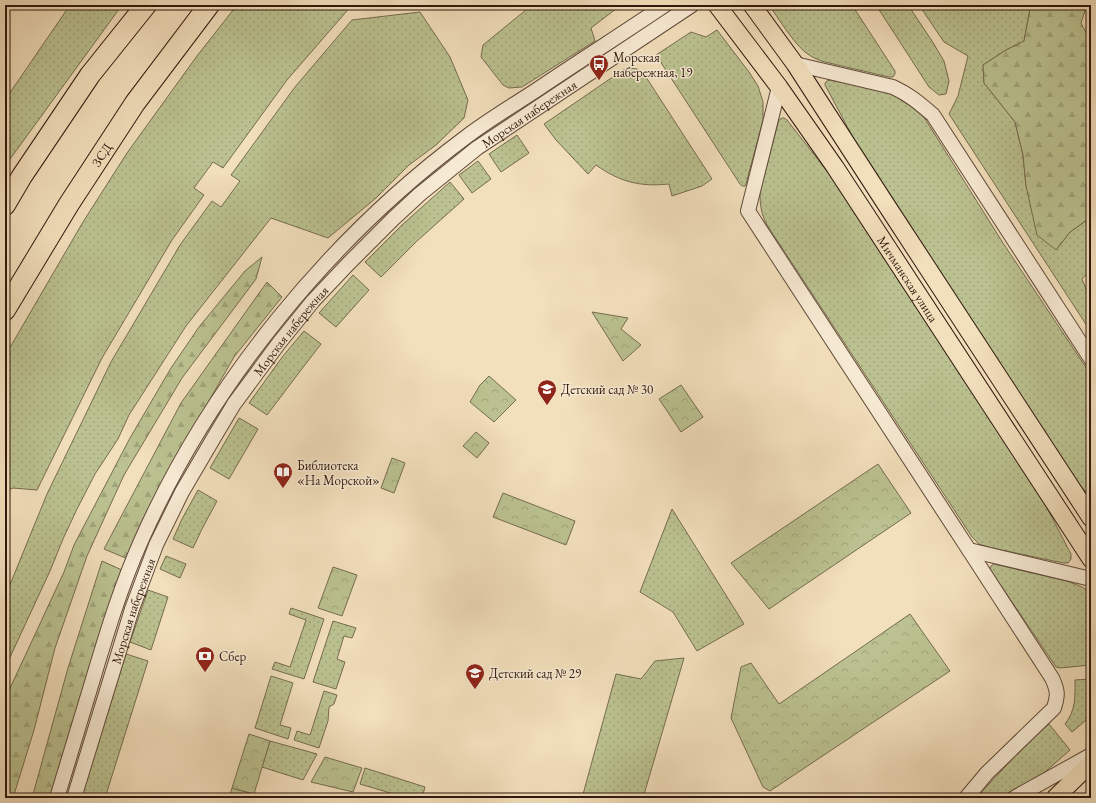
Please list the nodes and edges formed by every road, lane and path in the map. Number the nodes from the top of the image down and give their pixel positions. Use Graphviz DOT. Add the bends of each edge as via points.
graph roads {
  1 [pos="146,5"];
  2 [pos="209,5"];
  3 [pos="665,5"];
  4 [pos="692,5"];
  5 [pos="717,5"];
  6 [pos="752,5"];
  7 [pos="795,64"];
  8 [pos="779,86"];
  9 [pos="5,205"];
  10 [pos="5,310"];
  11 [pos="1091,359"];
  12 [pos="1091,518"];
  13 [pos="969,550"];
  14 [pos="1091,559"];
  15 [pos="1091,579"];
  16 [pos="1091,755"];
  17 [pos="1091,763"];
  18 [pos="57,798"];
  19 [pos="74,798"];
  20 [pos="966,798"];
  21 [pos="1014,798"];
  22 [pos="1055,798"];
  1 -- 9 [label="highway" via="90,75"];
  2 -- 10 [label="highway, ЗСД" via="135,103 69,204"];
  3 -- 18 [label="street, Морская набережная" via="468,135 438,158 360,228 274,324 217,403 180,464 143,536 116,604"];
  4 -- 19 [label="street, Морская набережная" via="477,148 420,194 349,263 279,343 216,434 182,492 156,545 132,609"];
  5 -- 8 [label="main road, Мичманская улица"];
  6 -- 7 [label="main road, Мичманская улица"];
  7 -- 11 [label="street" via="893,87 907,94 933,115"];
  7 -- 12 [label="main road, Мичманская улица"];
  8 -- 13 [label="street" via="748,211"];
  8 -- 14 [label="main road, Мичманская улица" via="835,167"];
  13 -- 15 [label="street"];
  13 -- 20 [label="street" via="1052,678 1057,687 1058,697 1054,708 987,773"];
  16 -- 21 [label="street"];
  17 -- 22 [label="main road"];
}
